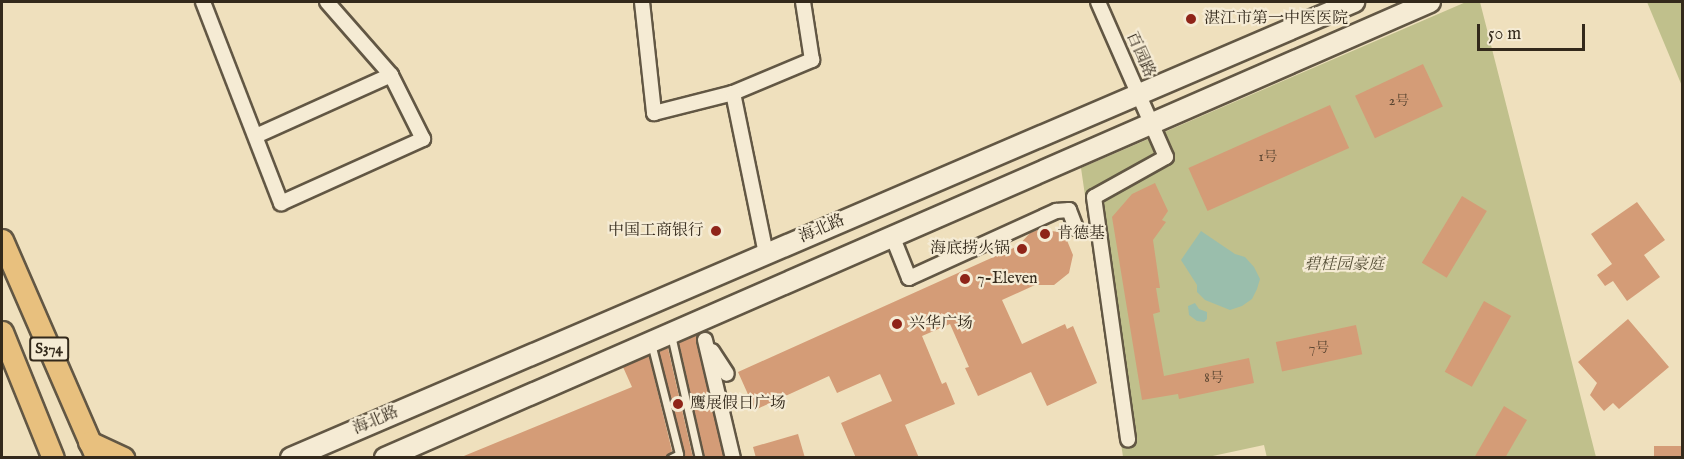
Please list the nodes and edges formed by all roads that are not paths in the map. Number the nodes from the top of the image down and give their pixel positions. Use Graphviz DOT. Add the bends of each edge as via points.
graph roads {
  1 [pos="202,2"];
  2 [pos="327,2"];
  3 [pos="642,2"];
  4 [pos="803,2"];
  5 [pos="1098,2"];
  6 [pos="1354,2"];
  7 [pos="1430,2"];
  8 [pos="391,75"];
  9 [pos="1138,92"];
  10 [pos="733,93"];
  11 [pos="1151,122"];
  12 [pos="256,136"];
  13 [pos="1076,228"];
  14 [pos="892,238"];
  15 [pos="2,240"];
  16 [pos="765,254"];
  17 [pos="699,321"];
  18 [pos="2,332"];
  19 [pos="671,332"];
  20 [pos="705,340"];
  21 [pos="650,341"];
  22 [pos="727,374"];
  23 [pos="42,432"];
  24 [pos="1128,440"];
  25 [pos="93,450"];
  26 [pos="679,456"];
  27 [pos="44,458"];
  28 [pos="53,458"];
  29 [pos="124,458"];
  30 [pos="291,458"];
  31 [pos="385,458"];
  32 [pos="671,458"];
  33 [pos="699,458"];
  34 [pos="733,458"];
  1 -- 12 [label="street"];
  2 -- 8 [label="street"];
  3 -- 10 [label="street" via="654,113"];
  4 -- 10 [label="street" via="812,60"];
  5 -- 9 [label="street, 百园路"];
  6 -- 9 [label="street, 海北路"];
  7 -- 11 [label="street"];
  8 -- 12 [label="street"];
  8 -- 12 [label="street" via="423,139 281,203"];
  9 -- 11 [label="street, 百园路"];
  9 -- 16 [label="street, 海北路"];
  10 -- 16 [label="street"];
  11 -- 14 [label="street"];
  11 -- 24 [label="street, 百园路" via="1166,158 1094,197"];
  13 -- 14 [label="street" via="1069,210 1056,211 909,278"];
  14 -- 17 [label="street"];
  15 -- 25 [label="main road, S374"];
  16 -- 30 [label="street, 海北路"];
  17 -- 19 [label="street"];
  17 -- 20 [label="street"];
  18 -- 23 [label="main road, S374"];
  19 -- 21 [label="street"];
  19 -- 33 [label="lane"];
  20 -- 22 [label="street"];
  20 -- 34 [label="street"];
  21 -- 26 [label="lane"];
  21 -- 31 [label="street"];
  23 -- 27 [label="main road"];
  23 -- 28 [label="main road"];
  25 -- 29 [label="main road"];
  26 -- 32 [label="lane"];
}
